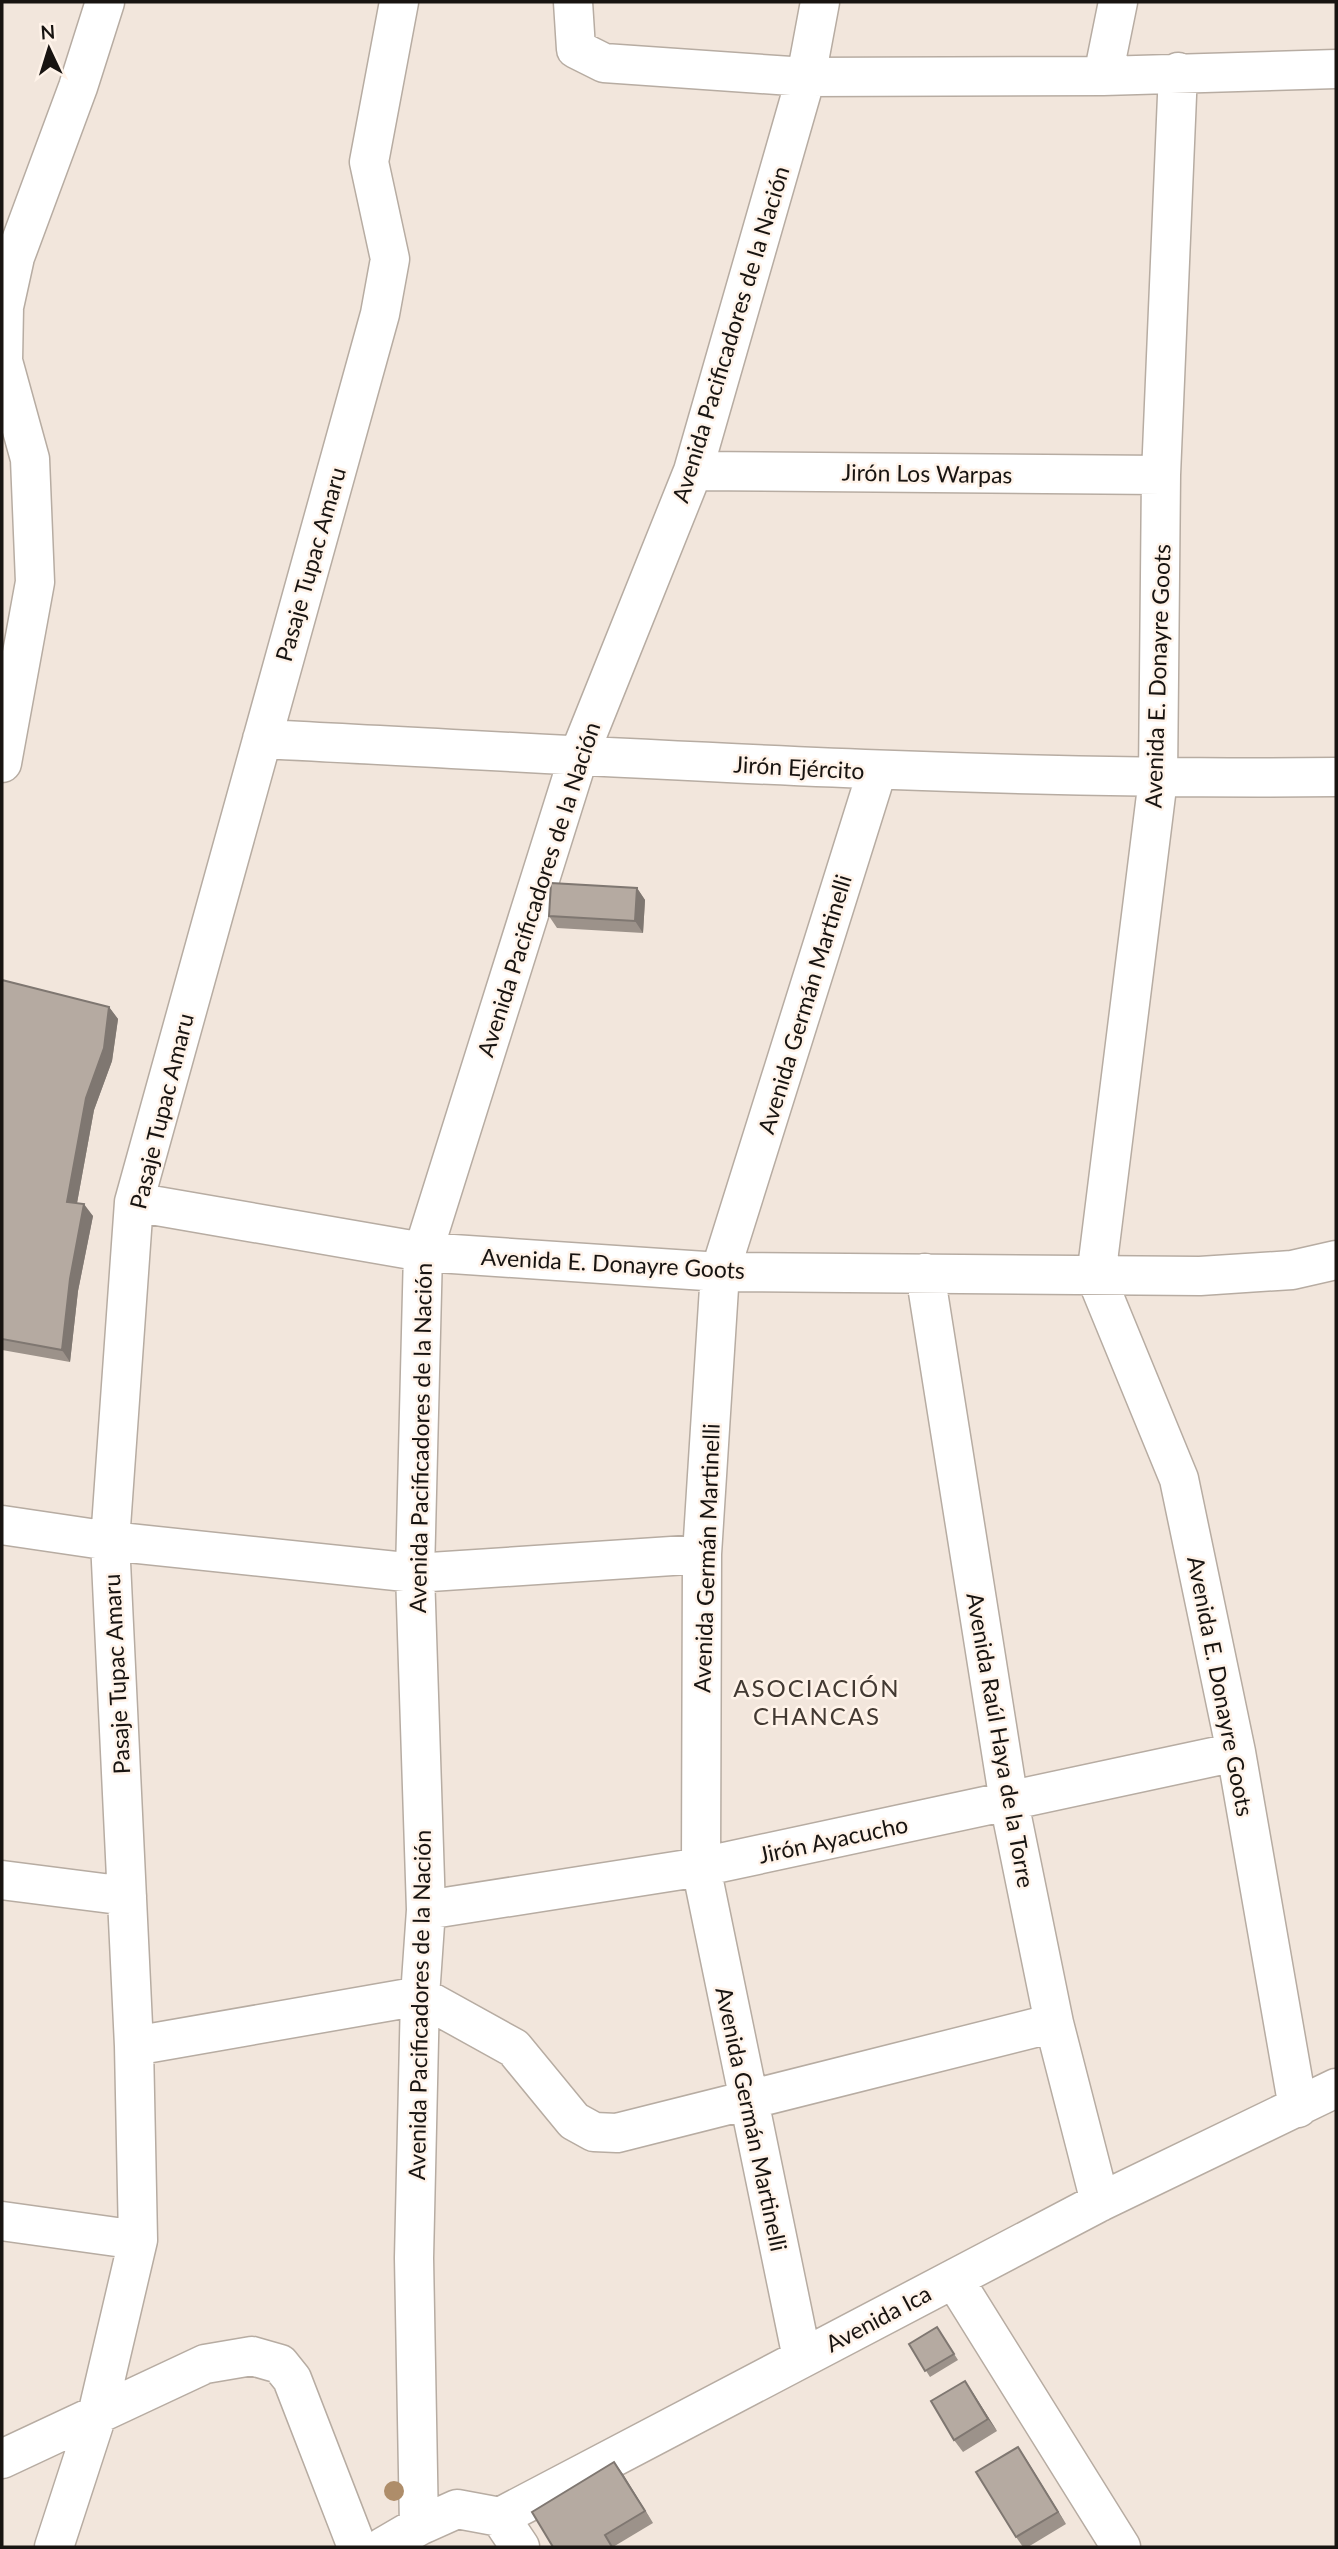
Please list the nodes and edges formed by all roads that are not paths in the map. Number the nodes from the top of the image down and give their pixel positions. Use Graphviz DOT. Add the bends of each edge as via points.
graph roads {
  1 [pos="105,2"];
  2 [pos="399,2"];
  3 [pos="573,2"];
  4 [pos="820,2"];
  5 [pos="1118,2"];
  6 [pos="1336,69"];
  7 [pos="1178,72"];
  8 [pos="1104,76"];
  9 [pos="806,77"];
  10 [pos="693,471"];
  11 [pos="1161,475"];
  12 [pos="261,739"];
  13 [pos="579,755"];
  14 [pos="2,763"];
  15 [pos="877,771"];
  16 [pos="1336,777"];
  17 [pos="1158,779"];
  18 [pos="134,1202"];
  19 [pos="423,1252"];
  20 [pos="1336,1260"];
  21 [pos="720,1272"];
  22 [pos="925,1273"];
  23 [pos="1096,1277"];
  24 [pos="2,1525"];
  25 [pos="110,1541"];
  26 [pos="702,1554"];
  27 [pos="415,1573"];
  28 [pos="1236,1752"];
  29 [pos="1009,1802"];
  30 [pos="701,1867"];
  31 [pos="2,1880"];
  32 [pos="127,1896"];
  33 [pos="426,1909"];
  34 [pos="420,1996"];
  35 [pos="1054,2023"];
  36 [pos="134,2046"];
  37 [pos="1336,2088"];
  38 [pos="748,2099"];
  39 [pos="1298,2108"];
  40 [pos="1100,2202"];
  41 [pos="2,2221"];
  42 [pos="138,2240"];
  43 [pos="954,2278"];
  44 [pos="802,2358"];
  45 [pos="97,2415"];
  46 [pos="2,2459"];
  47 [pos="419,2526"];
  48 [pos="510,2532"];
  49 [pos="54,2547"];
  50 [pos="357,2547"];
  51 [pos="383,2547"];
  52 [pos="1121,2547"];
  1 -- 14 [label="street" via="15,257 4,307 3,361 30,459 35,582"];
  2 -- 12 [label="street, Pasaje Tupac Amaru" via="369,162 390,260 380,314"];
  3 -- 9 [label="street" via="576,49 604,63"];
  4 -- 9 [label="street, Avenida Pacificadores de la Nación"];
  5 -- 8 [label="street"];
  6 -- 7 [label="street"];
  7 -- 8 [label="street"];
  7 -- 11 [label="street, Avenida E. Donayre Goots"];
  8 -- 9 [label="street"];
  9 -- 10 [label="street, Avenida Pacificadores de la Nación"];
  10 -- 11 [label="street, Jirón Los Warpas"];
  10 -- 13 [label="street, Avenida Pacificadores de la Nación"];
  11 -- 17 [label="street, Avenida E. Donayre Goots"];
  12 -- 13 [label="street, Jirón Ejército"];
  12 -- 18 [label="street, Pasaje Tupac Amaru"];
  13 -- 15 [label="street, Jirón Ejército"];
  13 -- 19 [label="street, Avenida Pacificadores de la Nación"];
  15 -- 17 [label="street, Jirón Ejército"];
  15 -- 21 [label="street, Avenida Germán Martinelli"];
  16 -- 17 [label="street, Jirón Ejército"];
  17 -- 23 [label="street, Avenida E. Donayre Goots"];
  18 -- 19 [label="street, Avenida E. Donayre Goots"];
  18 -- 25 [label="street, Pasaje Tupac Amaru"];
  19 -- 21 [label="street, Avenida E. Donayre Goots"];
  19 -- 27 [label="street, Avenida Pacificadores de la Nación"];
  20 -- 23 [label="street, Avenida E. Donayre Goots" via="1266,1272"];
  21 -- 22 [label="street, Avenida E. Donayre Goots"];
  21 -- 26 [label="street, Avenida Germán Martinelli"];
  22 -- 23 [label="street, Avenida E. Donayre Goots"];
  22 -- 29 [label="street, Avenida Raúl Haya de la Torre"];
  23 -- 28 [label="street, Avenida E. Donayre Goots" via="1179,1479"];
  24 -- 25 [label="street"];
  25 -- 27 [label="street"];
  25 -- 32 [label="street, Pasaje Tupac Amaru"];
  26 -- 27 [label="street"];
  26 -- 30 [label="street, Avenida Germán Martinelli"];
  27 -- 33 [label="street, Avenida Pacificadores de la Nación"];
  28 -- 29 [label="street, Jirón Ayacucho"];
  28 -- 39 [label="street, Avenida E. Donayre Goots"];
  29 -- 30 [label="street, Jirón Ayacucho"];
  29 -- 35 [label="street, Avenida Raúl Haya de la Torre"];
  30 -- 33 [label="street, Jirón Ayacucho"];
  30 -- 38 [label="street, Avenida Germán Martinelli"];
  31 -- 32 [label="street"];
  32 -- 36 [label="street, Pasaje Tupac Amaru"];
  33 -- 34 [label="street, Avenida Pacificadores de la Nación"];
  34 -- 36 [label="street"];
  34 -- 38 [label="street" via="514,2048 574,2121 594,2132 617,2133"];
  34 -- 47 [label="street, Avenida Pacificadores de la Nación" via="414,2258"];
  35 -- 38 [label="street"];
  35 -- 40 [label="street, Avenida Raúl Haya de la Torre"];
  36 -- 42 [label="street, Pasaje Tupac Amaru"];
  37 -- 39 [label="street, Avenida Ica"];
  38 -- 44 [label="street, Avenida Germán Martinelli"];
  39 -- 40 [label="street, Avenida Ica"];
  40 -- 43 [label="street, Avenida Ica"];
  41 -- 42 [label="street"];
  42 -- 45 [label="street, Pasaje Tupac Amaru"];
  43 -- 44 [label="street, Avenida Ica"];
  43 -- 52 [label="street"];
  44 -- 48 [label="street, Avenida Ica"];
  45 -- 46 [label="street"];
  45 -- 49 [label="street, Pasaje Tupac Amaru"];
  45 -- 50 [label="street" via="205,2364 252,2356 280,2364 292,2379 310,2421"];
  47 -- 48 [label="street, Avenida Ica" via="457,2509"];
  47 -- 51 [label="street, Avenida Ica"];
}
